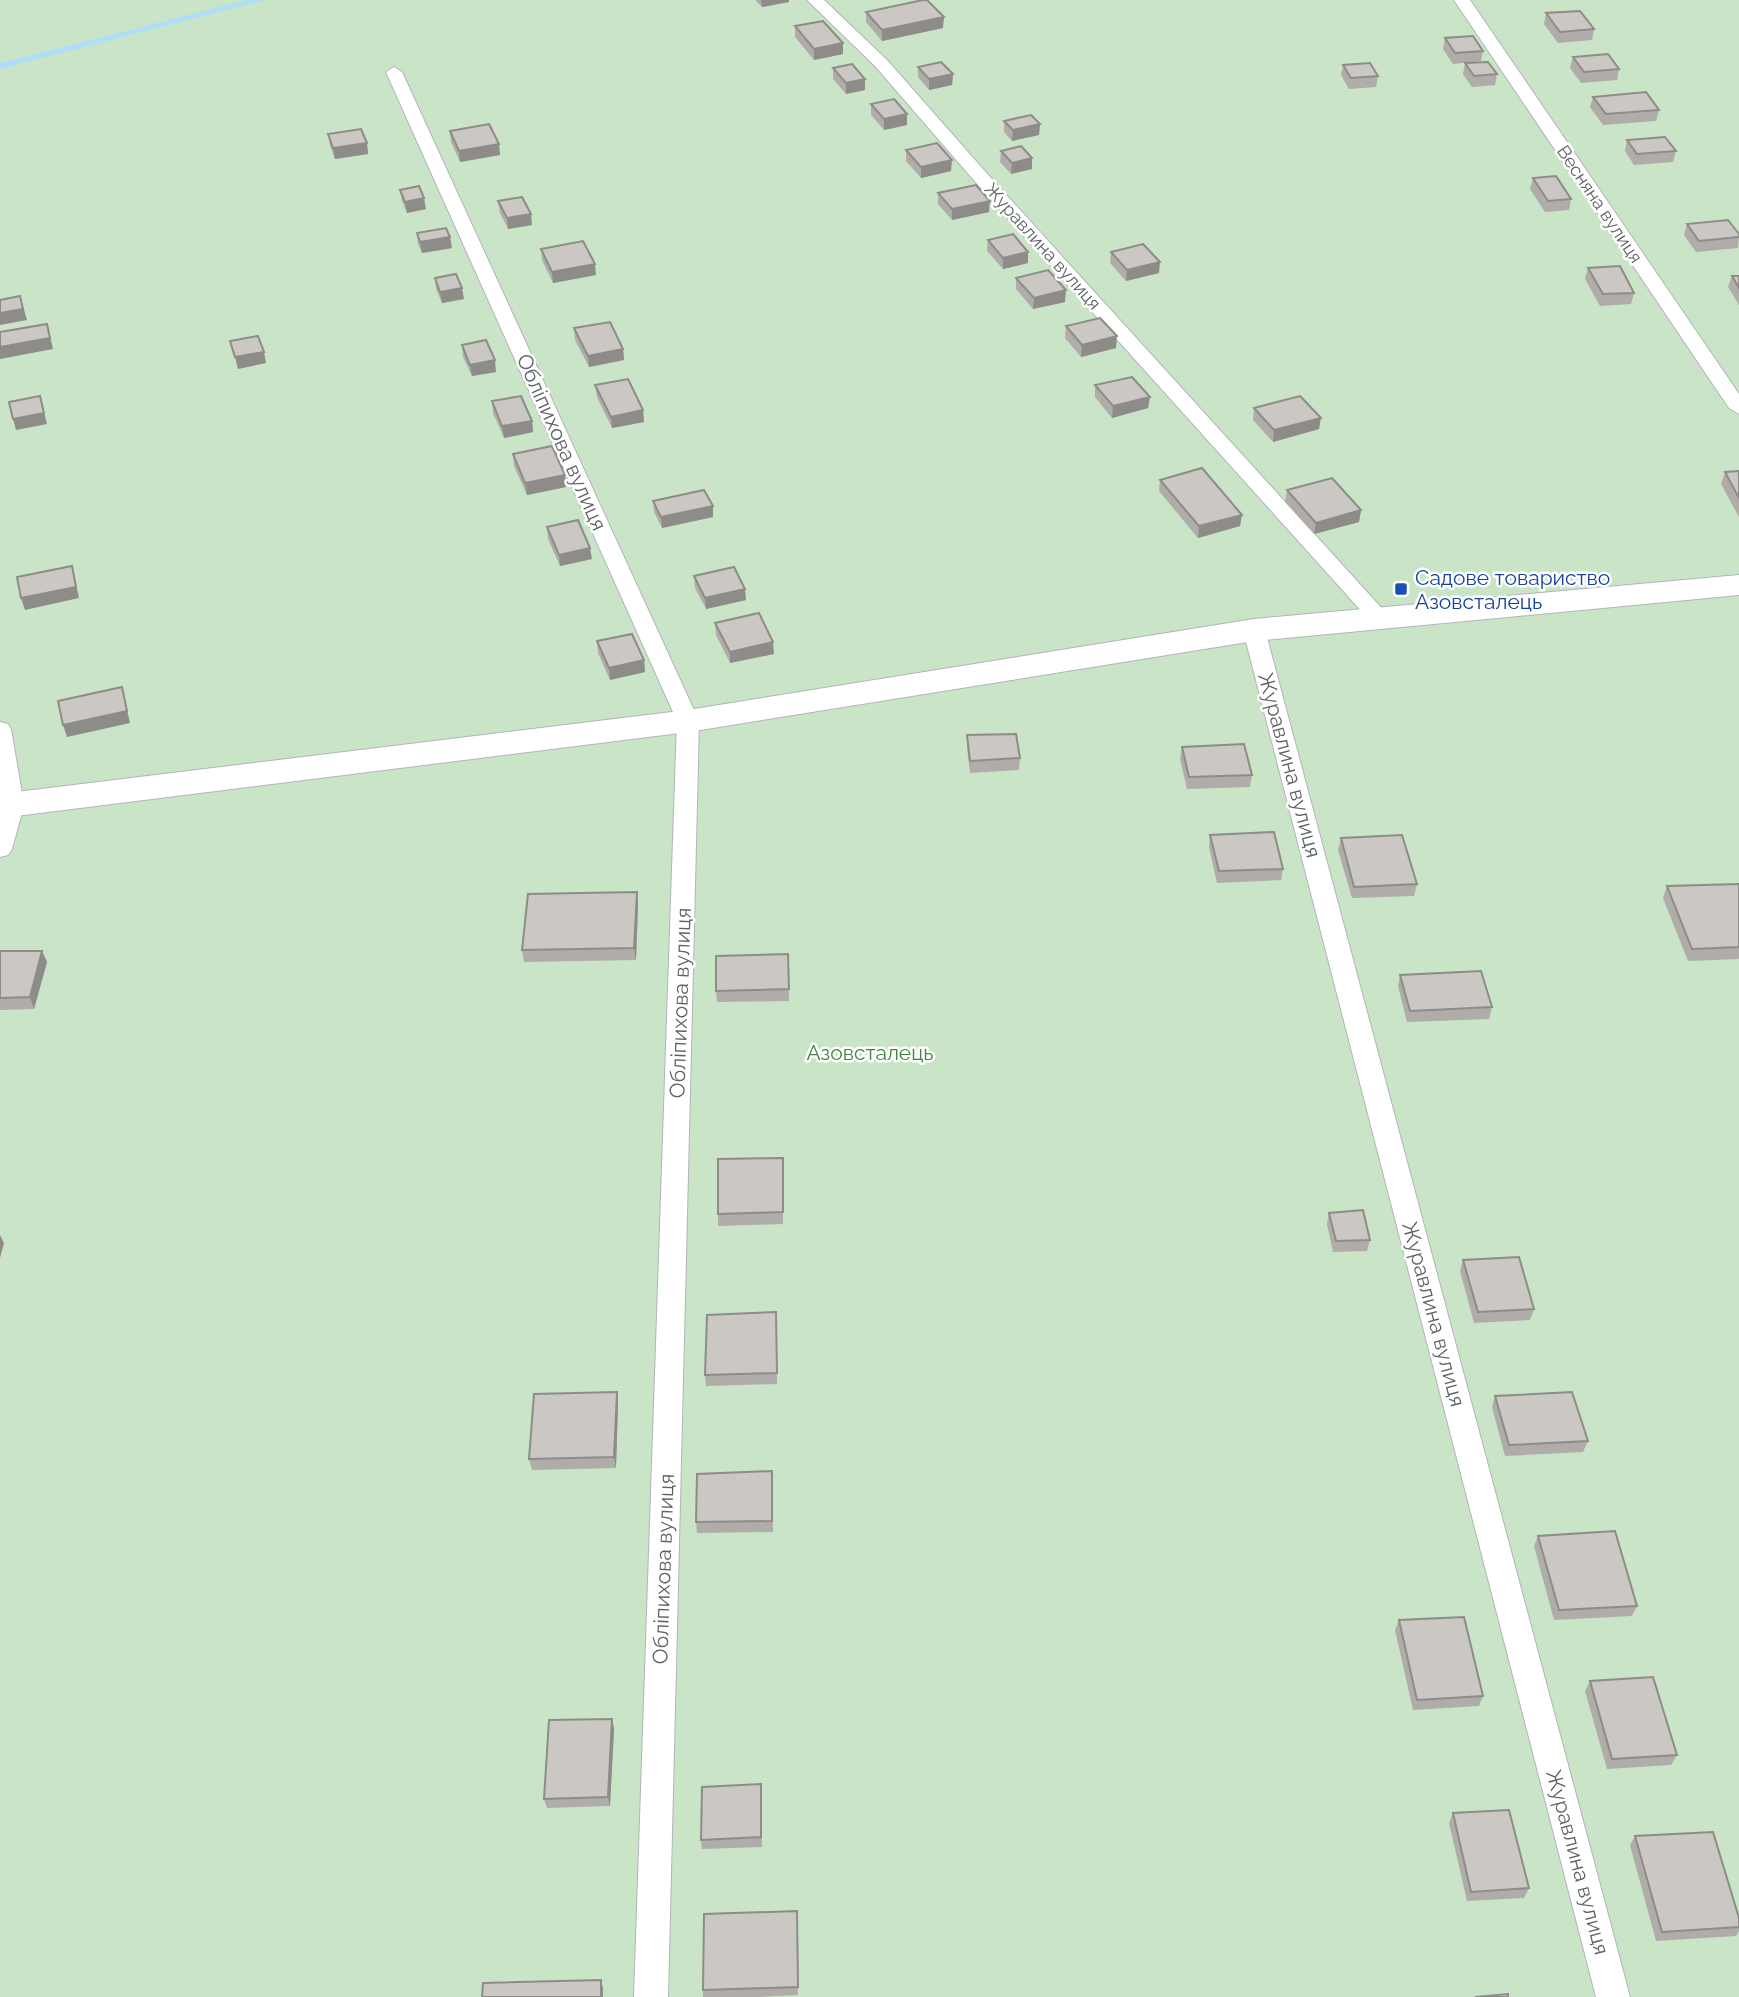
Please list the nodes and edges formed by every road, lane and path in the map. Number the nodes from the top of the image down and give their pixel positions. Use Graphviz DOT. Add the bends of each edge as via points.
graph roads {
  1 [pos="816,0"];
  2 [pos="1462,0"];
  3 [pos="394,72"];
  4 [pos="1739,408"];
  5 [pos="1739,584"];
  6 [pos="1380,619"];
  7 [pos="1254,630"];
  8 [pos="688,721"];
  9 [pos="0,729"];
  10 [pos="6,806"];
  11 [pos="0,849"];
  12 [pos="651,1997"];
  13 [pos="1613,1997"];
  1 -- 6 [label="lane, Журавлина вулиця" via="881,62"];
  2 -- 4 [label="lane, Весняна вулиця"];
  3 -- 8 [label="lane, Обліпихова вулиця"];
  5 -- 6 [label="street"];
  6 -- 7 [label="street"];
  7 -- 8 [label="street"];
  7 -- 13 [label="lane, Журавлина вулиця"];
  8 -- 10 [label="street"];
  8 -- 12 [label="lane, Обліпихова вулиця"];
  9 -- 10 [label="lane"];
  10 -- 11 [label="lane"];
}
